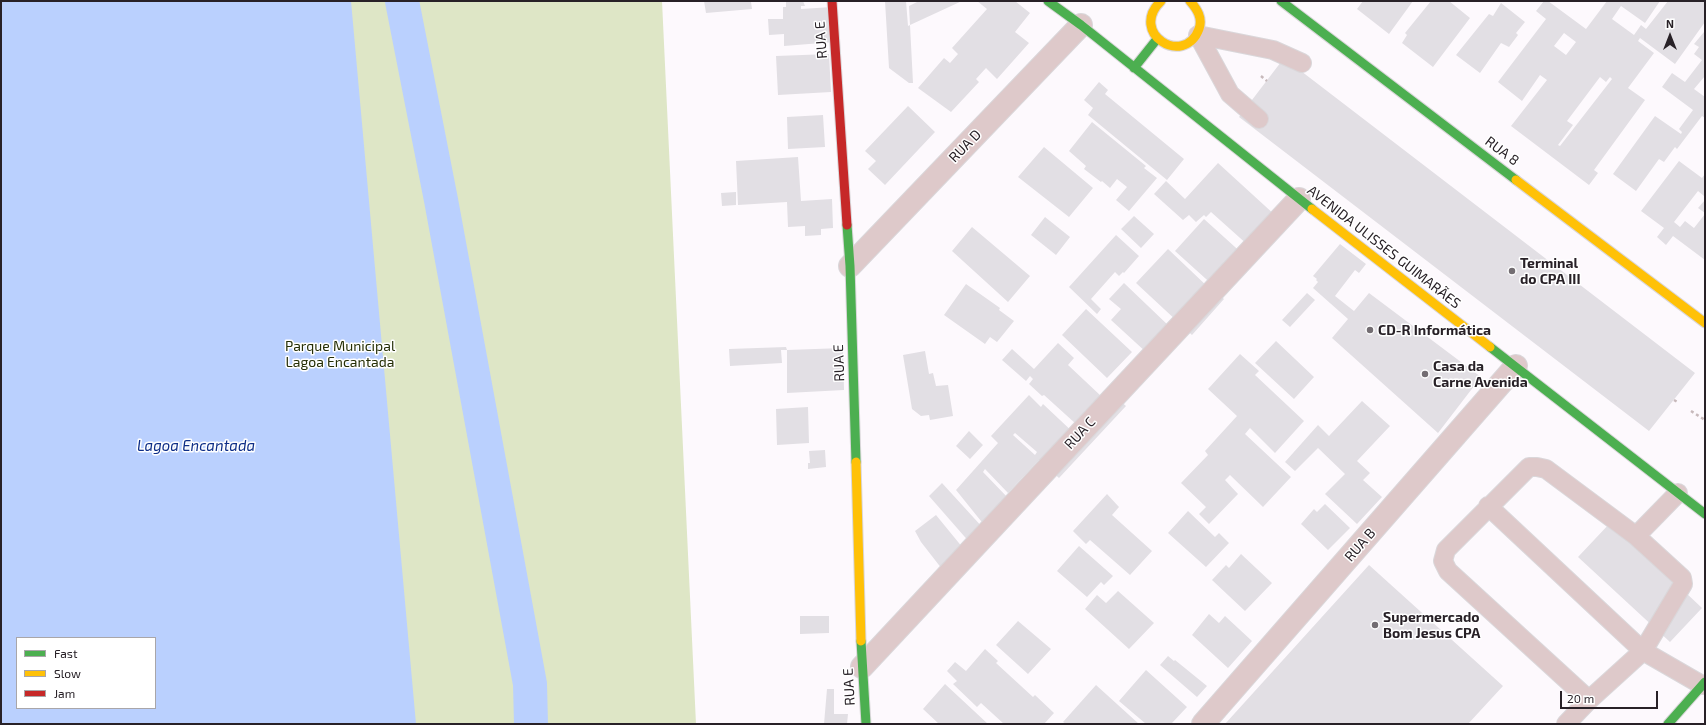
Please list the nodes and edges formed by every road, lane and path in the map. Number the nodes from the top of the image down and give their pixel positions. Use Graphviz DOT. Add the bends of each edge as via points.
graph roads {
  1 [pos="832,1"];
  2 [pos="1048,1"];
  3 [pos="1190,1"];
  4 [pos="1281,1"];
  5 [pos="1158,2"];
  6 [pos="1081,25"];
  7 [pos="1198,35"];
  8 [pos="1157,39"];
  9 [pos="1302,63"];
  10 [pos="1134,68"];
  11 [pos="1261,76"];
  12 [pos="1267,81"];
  13 [pos="1259,119"];
  14 [pos="1298,199"];
  15 [pos="850,266"];
  16 [pos="1705,323"];
  17 [pos="1516,366"];
  18 [pos="1674,400"];
  19 [pos="1679,403"];
  20 [pos="1691,411"];
  21 [pos="1705,420"];
  22 [pos="1678,493"];
  23 [pos="1488,506"];
  24 [pos="1705,514"];
  25 [pos="1636,536"];
  26 [pos="1643,651"];
  27 [pos="862,667"];
  28 [pos="1704,683"];
  29 [pos="1589,700"];
  30 [pos="866,724"];
  31 [pos="1203,724"];
  32 [pos="1566,724"];
  33 [pos="1668,724"];
  1 -- 15 [label="main road, RUA E"];
  2 -- 6 [label="main road, AVENIDA ULISSES GUIMARÃES"];
  3 -- 7 [label="main road" via="1202,19"];
  4 -- 16 [label="main road, RUA 8"];
  5 -- 8 [label="main road" via="1150,19 1151,28"];
  6 -- 10 [label="main road, AVENIDA ULISSES GUIMARÃES"];
  6 -- 15 [label="street, RUA D"];
  7 -- 8 [label="main road" via="1193,41 1177,47 1169,46"];
  7 -- 9 [label="lane" via="1273,50"];
  7 -- 13 [label="lane" via="1230,94"];
  8 -- 10 [label="main road"];
  10 -- 14 [label="main road, AVENIDA ULISSES GUIMARÃES"];
  11 -- 12 [label="path"];
  14 -- 17 [label="main road, AVENIDA ULISSES GUIMARÃES"];
  14 -- 27 [label="street, RUA C"];
  15 -- 27 [label="main road, RUA E"];
  17 -- 22 [label="main road, AVENIDA ULISSES GUIMARÃES"];
  17 -- 31 [label="street, RUA B"];
  18 -- 19 [label="path"];
  20 -- 21 [label="path"];
  22 -- 24 [label="main road, AVENIDA ULISSES GUIMARÃES"];
  22 -- 25 [label="lane"];
  23 -- 25 [label="lane" via="1529,467 1537,467 1546,469"];
  23 -- 26 [label="lane"];
  23 -- 29 [label="lane" via="1446,550 1442,561 1448,571"];
  25 -- 26 [label="lane" via="1682,578 1683,584"];
  26 -- 28 [label="lane"];
  26 -- 29 [label="lane"];
  27 -- 30 [label="main road, RUA E"];
  28 -- 33 [label="main road"];
  29 -- 32 [label="lane"];
}
